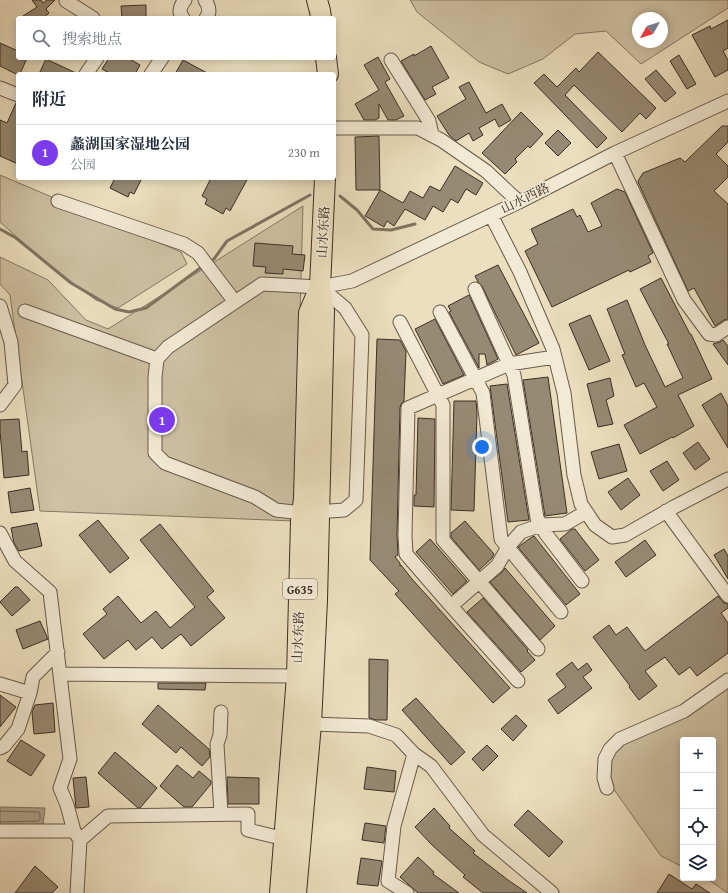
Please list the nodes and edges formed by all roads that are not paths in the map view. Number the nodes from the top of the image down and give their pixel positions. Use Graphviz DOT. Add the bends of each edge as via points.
graph roads {
  1 [pos="185,0"];
  2 [pos="205,0"];
  3 [pos="317,0"];
  4 [pos="66,1"];
  5 [pos="90,16"];
  6 [pos="182,16"];
  7 [pos="208,16"];
  8 [pos="321,16"];
  9 [pos="96,60"];
  10 [pos="161,60"];
  11 [pos="326,60"];
  12 [pos="391,60"];
  13 [pos="87,72"];
  14 [pos="152,72"];
  15 [pos="328,72"];
  16 [pos="0,88"];
  17 [pos="16,94"];
  18 [pos="728,101"];
  19 [pos="336,128"];
  20 [pos="432,135"];
  21 [pos="615,153"];
  22 [pos="325,180"];
  23 [pos="58,201"];
  24 [pos="519,202"];
  25 [pos="491,215"];
  26 [pos="320,287"];
  27 [pos="475,289"];
  28 [pos="235,302"];
  29 [pos="0,306"];
  30 [pos="24,311"];
  31 [pos="440,312"];
  32 [pos="400,322"];
  33 [pos="728,327"];
  34 [pos="555,358"];
  35 [pos="157,359"];
  36 [pos="509,364"];
  37 [pos="475,378"];
  38 [pos="438,395"];
  39 [pos="0,405"];
  40 [pos="728,479"];
  41 [pos="666,511"];
  42 [pos="586,512"];
  43 [pos="311,513"];
  44 [pos="541,525"];
  45 [pos="0,534"];
  46 [pos="508,547"];
  47 [pos="479,582"];
  48 [pos="582,582"];
  49 [pos="728,596"];
  50 [pos="452,606"];
  51 [pos="561,612"];
  52 [pos="538,649"];
  53 [pos="58,652"];
  54 [pos="60,674"];
  55 [pos="297,676"];
  56 [pos="728,680"];
  57 [pos="518,681"];
  58 [pos="0,684"];
  59 [pos="30,693"];
  60 [pos="222,712"];
  61 [pos="311,724"];
  62 [pos="0,748"];
  63 [pos="414,754"];
  64 [pos="607,788"];
  65 [pos="221,814"];
  66 [pos="0,831"];
  67 [pos="77,835"];
  68 [pos="284,839"];
  69 [pos="387,887"];
  70 [pos="77,893"];
  71 [pos="280,893"];
  72 [pos="296,893"];
  73 [pos="406,893"];
  74 [pos="552,893"];
  1 -- 6 [label="street" via="181,5"];
  2 -- 7 [label="street" via="208,4"];
  3 -- 8 [label="highway"];
  4 -- 5 [label="street"];
  9 -- 13 [label="street"];
  10 -- 14 [label="street"];
  11 -- 15 [label="highway"];
  12 -- 20 [label="street" via="429,121"];
  16 -- 17 [label="street"];
  18 -- 21 [label="street, 山水西路"];
  19 -- 20 [label="street" via="418,128"];
  20 -- 24 [label="street" via="486,171"];
  21 -- 24 [label="street, 山水西路"];
  21 -- 33 [label="street" via="684,300 709,334 716,335"];
  22 -- 26 [label="highway, 山水东路"];
  23 -- 28 [label="street" via="184,244 198,253"];
  24 -- 25 [label="street, 山水西路"];
  25 -- 26 [label="street, 山水西路" via="352,281"];
  25 -- 34 [label="street" via="520,272 554,348"];
  26 -- 28 [label="street, 山水西路" via="262,284"];
  26 -- 43 [label="highway, 山水东路 / G635" via="309,312 304,499"];
  26 -- 43 [label="street" via="345,308 362,335 356,500 344,510"];
  27 -- 36 [label="street"];
  28 -- 35 [label="street, 山水西路" via="168,347"];
  29 -- 39 [label="street" via="11,342 15,385"];
  30 -- 35 [label="street"];
  31 -- 37 [label="street"];
  32 -- 38 [label="street"];
  34 -- 36 [label="street"];
  34 -- 42 [label="street" via="564,393 574,475 581,504"];
  35 -- 43 [label="street" via="155,453 165,463 255,497 276,510"];
  36 -- 37 [label="street"];
  36 -- 44 [label="street" via="514,375 537,518"];
  37 -- 38 [label="street"];
  37 -- 46 [label="street" via="483,393 501,539"];
  38 -- 47 [label="street" via="443,405 443,540"];
  38 -- 50 [label="street" via="408,408 406,554"];
  40 -- 41 [label="street"];
  41 -- 42 [label="street" via="625,535 612,537 595,525"];
  41 -- 49 [label="street"];
  42 -- 44 [label="street" via="565,524"];
  43 -- 55 [label="highway, 山水东路 / G635" via="301,521"];
  43 -- 61 [label="highway, 山水东路 / G635" via="317,600"];
  44 -- 46 [label="street" via="521,532"];
  44 -- 48 [label="street"];
  45 -- 53 [label="street" via="15,561 50,592"];
  46 -- 47 [label="street" via="497,566"];
  46 -- 51 [label="street"];
  47 -- 50 [label="street"];
  47 -- 52 [label="street"];
  50 -- 57 [label="street"];
  53 -- 54 [label="street"];
  53 -- 59 [label="street" via="33,676"];
  54 -- 55 [label="street"];
  54 -- 67 [label="street" via="70,759 60,788"];
  55 -- 68 [label="highway, 山水东路 / G635"];
  56 -- 64 [label="street" via="684,711 620,739 605,759 604,778"];
  58 -- 59 [label="street"];
  59 -- 62 [label="street" via="18,729"];
  60 -- 65 [label="street" via="217,744"];
  61 -- 63 [label="street" via="369,726 396,735"];
  61 -- 72 [label="highway, 山水东路 / G635"];
  63 -- 69 [label="street" via="394,826"];
  63 -- 74 [label="street" via="431,766 483,835"];
  65 -- 67 [label="street" via="108,816"];
  65 -- 68 [label="street" via="248,814 248,830"];
  66 -- 67 [label="street"];
  67 -- 70 [label="street"];
  68 -- 71 [label="highway, 山水东路 / G635"];
  69 -- 73 [label="street"];
}
